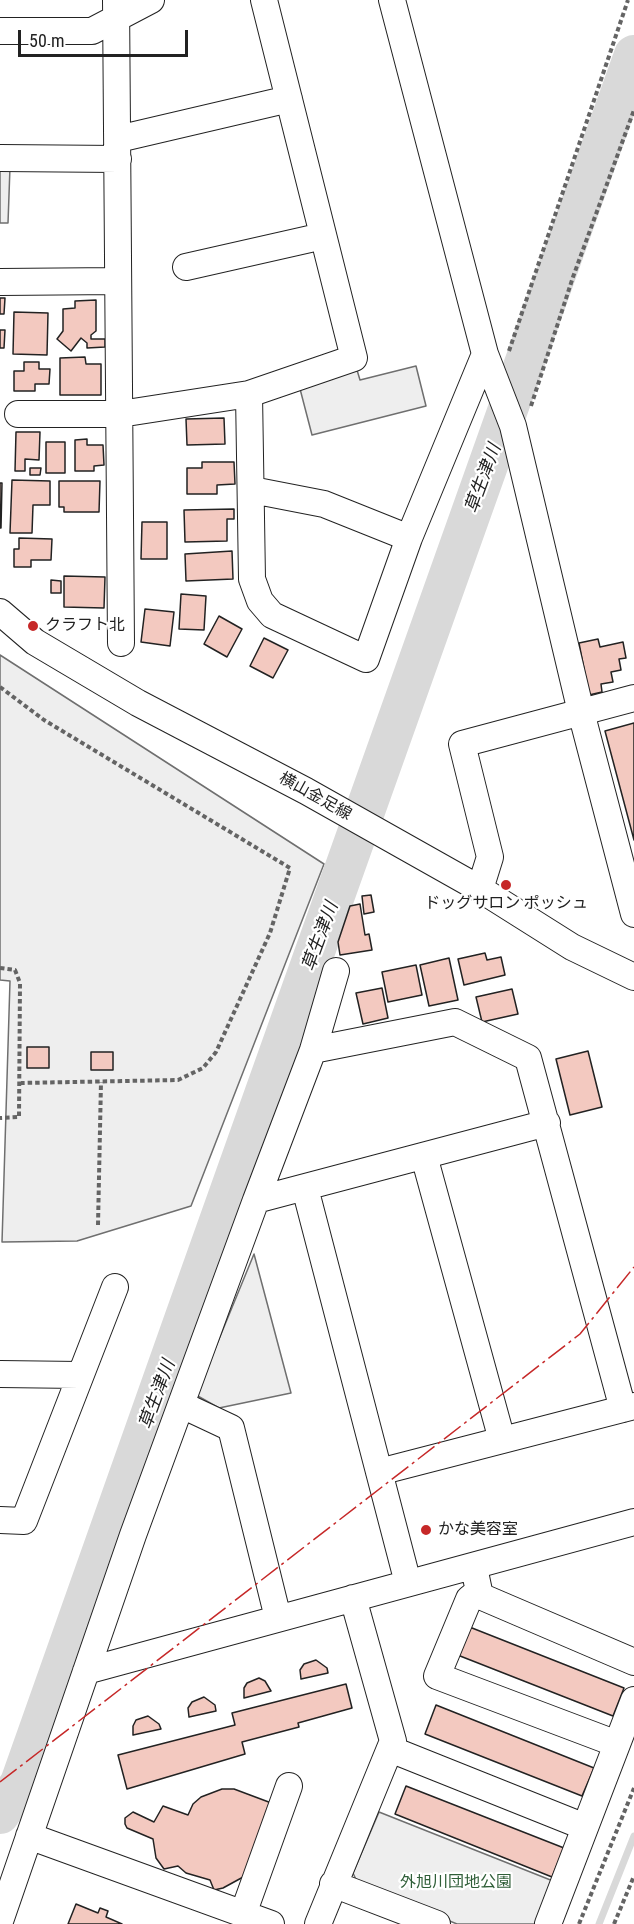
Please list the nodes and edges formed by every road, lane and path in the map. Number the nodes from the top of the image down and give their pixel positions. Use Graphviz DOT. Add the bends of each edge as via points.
graph roads {
  1 [pos="151,0"];
  2 [pos="264,0"];
  3 [pos="392,0"];
  4 [pos="628,0"];
  5 [pos="116,9"];
  6 [pos="0,31"];
  7 [pos="288,99"];
  8 [pos="634,110"];
  9 [pos="118,149"];
  10 [pos="0,158"];
  11 [pos="323,236"];
  12 [pos="186,267"];
  13 [pos="117,281"];
  14 [pos="0,282"];
  15 [pos="485,354"];
  16 [pos="498,383"];
  17 [pos="249,394"];
  18 [pos="18,414"];
  19 [pos="120,414"];
  20 [pos="515,436"];
  21 [pos="252,490"];
  22 [pos="409,538"];
  23 [pos="0,612"];
  24 [pos="121,643"];
  25 [pos="0,687"];
  26 [pos="634,699"];
  27 [pos="581,712"];
  28 [pos="480,889"];
  29 [pos="634,914"];
  30 [pos="0,968"];
  31 [pos="336,971"];
  32 [pos="634,977"];
  33 [pos="313,1050"];
  34 [pos="101,1082"];
  35 [pos="21,1083"];
  36 [pos="0,1118"];
  37 [pos="547,1123"];
  38 [pos="424,1156"];
  39 [pos="305,1188"];
  40 [pos="256,1200"];
  41 [pos="98,1225"];
  42 [pos="115,1287"];
  43 [pos="0,1374"];
  44 [pos="78,1375"];
  45 [pos="182,1405"];
  46 [pos="629,1408"];
  47 [pos="502,1440"];
  48 [pos="379,1472"];
  49 [pos="0,1520"];
  50 [pos="634,1522"];
  51 [pos="473,1565"];
  52 [pos="408,1582"];
  53 [pos="479,1591"];
  54 [pos="353,1598"];
  55 [pos="278,1618"];
  56 [pos="634,1662"];
  57 [pos="86,1671"];
  58 [pos="634,1700"];
  59 [pos="617,1744"];
  60 [pos="390,1749"];
  61 [pos="289,1786"];
  62 [pos="634,1788"];
  63 [pos="585,1827"];
  64 [pos="29,1836"];
  65 [pos="634,1876"];
  66 [pos="333,1884"];
  67 [pos="243,1914"];
  68 [pos="0,1921"];
  69 [pos="271,1924"];
  70 [pos="318,1924"];
  71 [pos="437,1924"];
  72 [pos="548,1924"];
  73 [pos="579,1924"];
  74 [pos="614,1924"];
  1 -- 5 [label="street"];
  2 -- 7 [label="street"];
  3 -- 15 [label="street"];
  4 -- 16 [label="path"];
  5 -- 6 [label="street" via="92,31"];
  5 -- 9 [label="street"];
  7 -- 9 [label="street"];
  7 -- 11 [label="street"];
  8 -- 20 [label="path"];
  9 -- 10 [label="street"];
  9 -- 13 [label="street"];
  11 -- 12 [label="street"];
  11 -- 17 [label="street" via="354,358"];
  13 -- 14 [label="street"];
  13 -- 19 [label="street"];
  15 -- 16 [label="street"];
  15 -- 22 [label="street"];
  16 -- 20 [label="street"];
  17 -- 19 [label="street"];
  17 -- 21 [label="street"];
  18 -- 19 [label="street"];
  19 -- 24 [label="street"];
  20 -- 27 [label="street"];
  21 -- 22 [label="street" via="324,504"];
  21 -- 22 [label="street" via="252,579 260,601 272,615 366,659"];
  23 -- 28 [label="street, 横山金足線" via="35,642 138,703"];
  25 -- 34 [label="path" via="44,720 290,868 270,933 216,1052 203,1068 178,1080"];
  26 -- 27 [label="street"];
  27 -- 28 [label="street" via="462,744 490,857"];
  27 -- 29 [label="street"];
  28 -- 32 [label="street, 横山金足線" via="572,947"];
  30 -- 35 [label="path" via="15,970 20,983"];
  31 -- 33 [label="street"];
  33 -- 37 [label="street" via="455,1022 528,1058"];
  33 -- 40 [label="street"];
  34 -- 35 [label="path"];
  34 -- 41 [label="path"];
  35 -- 36 [label="path" via="19,1118"];
  37 -- 38 [label="street"];
  37 -- 46 [label="street"];
  38 -- 39 [label="street"];
  38 -- 47 [label="street"];
  39 -- 40 [label="street"];
  39 -- 48 [label="street"];
  40 -- 45 [label="street"];
  42 -- 44 [label="street"];
  43 -- 44 [label="street"];
  44 -- 49 [label="street" via="24,1521"];
  45 -- 55 [label="street" via="231,1428"];
  45 -- 57 [label="street"];
  46 -- 47 [label="street"];
  47 -- 48 [label="street"];
  48 -- 52 [label="street"];
  50 -- 51 [label="street"];
  51 -- 52 [label="street"];
  51 -- 53 [label="street"];
  52 -- 54 [label="street"];
  53 -- 56 [label="street" via="480,1596"];
  53 -- 59 [label="street" via="469,1599 437,1676"];
  54 -- 55 [label="street"];
  54 -- 60 [label="street" via="393,1741"];
  55 -- 57 [label="street"];
  57 -- 64 [label="street"];
  58 -- 59 [label="street"];
  59 -- 63 [label="street"];
  60 -- 63 [label="street"];
  60 -- 66 [label="street"];
  61 -- 67 [label="street"];
  62 -- 73 [label="path"];
  63 -- 72 [label="street"];
  64 -- 67 [label="street"];
  64 -- 68 [label="street"];
  65 -- 74 [label="path"];
  66 -- 70 [label="street"];
  66 -- 71 [label="street"];
  67 -- 69 [label="street"];
}
